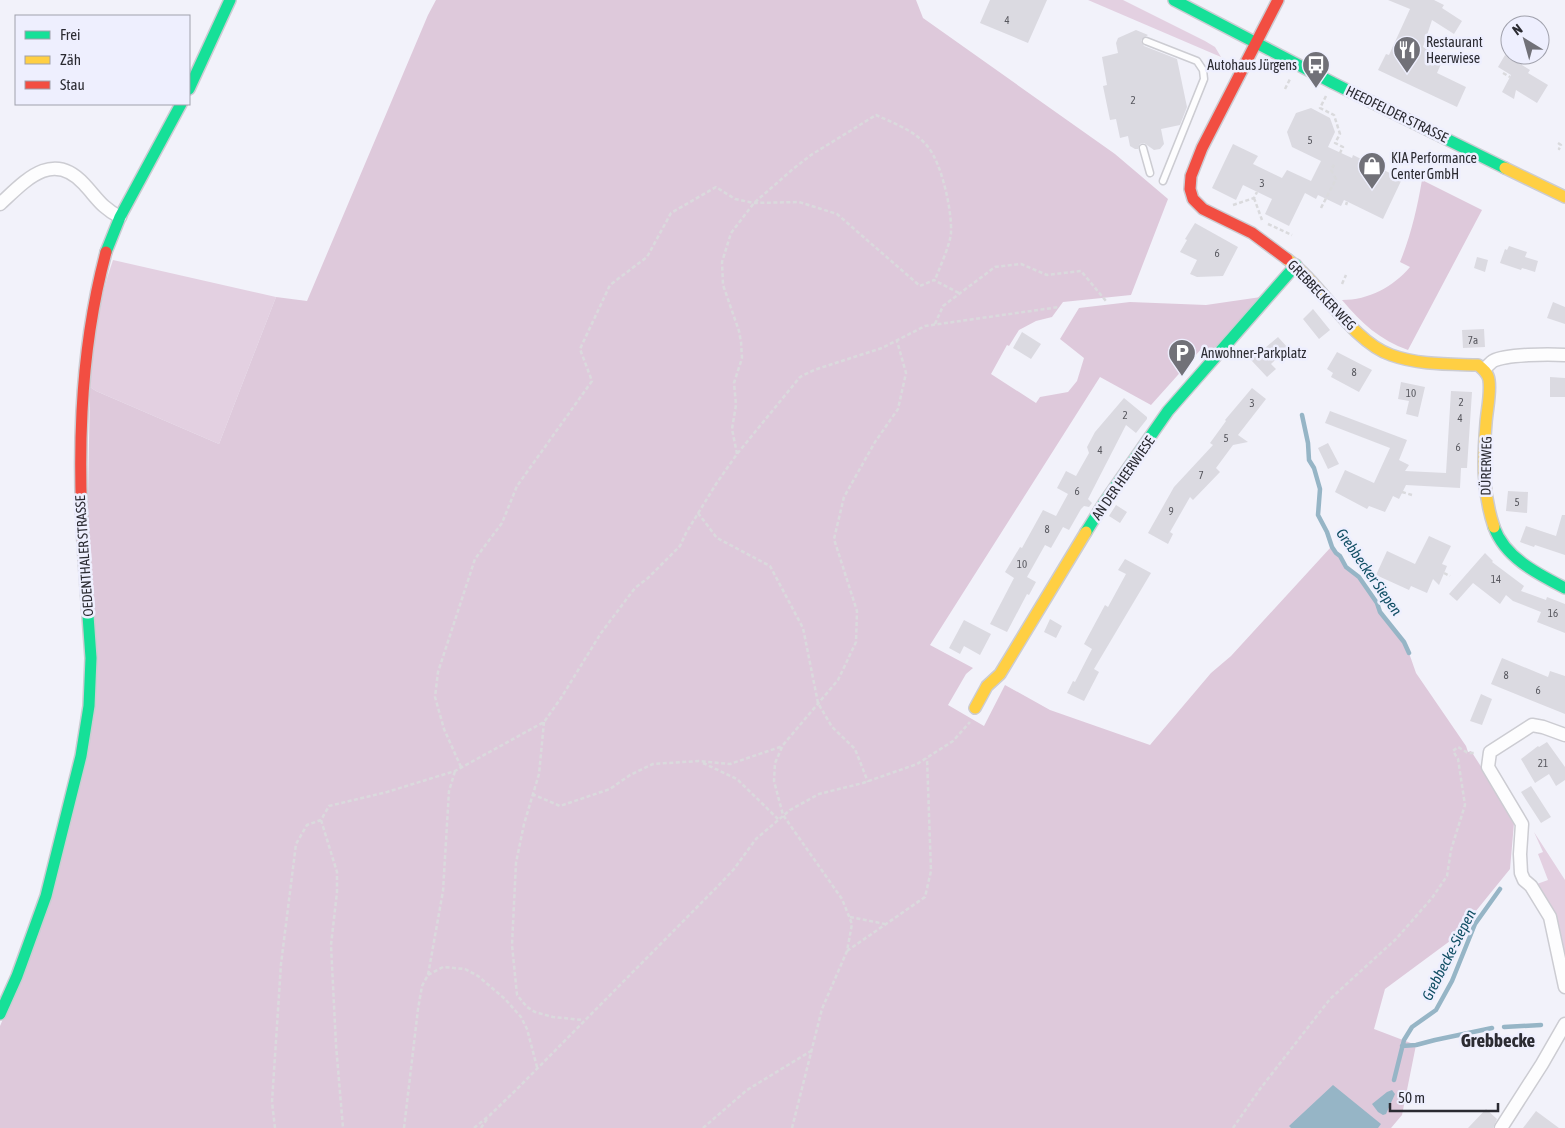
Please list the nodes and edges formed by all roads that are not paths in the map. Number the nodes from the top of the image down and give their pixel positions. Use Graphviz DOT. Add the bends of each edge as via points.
graph roads {
  1 [pos="230,0"];
  2 [pos="1174,0"];
  3 [pos="1278,0"];
  4 [pos="1146,41"];
  5 [pos="1256,44"];
  6 [pos="190,87"];
  7 [pos="180,105"];
  8 [pos="1143,148"];
  9 [pos="1150,173"];
  10 [pos="1163,181"];
  11 [pos="1565,196"];
  12 [pos="0,204"];
  13 [pos="120,218"];
  14 [pos="1296,265"];
  15 [pos="1565,355"];
  16 [pos="1484,369"];
  17 [pos="1565,588"];
  18 [pos="974,714"];
  19 [pos="1565,735"];
  20 [pos="1565,987"];
  21 [pos="0,1014"];
  22 [pos="1565,1024"];
  23 [pos="1501,1128"];
  1 -- 6 [label="main road"];
  2 -- 5 [label="main road, HEEDFELDER STRASSE"];
  3 -- 5 [label="main road, GREBBECKER WEG"];
  4 -- 10 [label="lane" via="1192,58 1201,64 1203,70 1204,79 1199,93"];
  5 -- 11 [label="main road, HEEDFELDER STRASSE"];
  5 -- 14 [label="main road, GREBBECKER WEG" via="1202,148 1191,176 1190,189 1199,206 1252,233"];
  7 -- 13 [label="main road, OEDENTHALER STRASSE"];
  8 -- 9 [label="lane"];
  12 -- 13 [label="street" via="33,175 42,170 57,169 77,177 108,211"];
  13 -- 21 [label="main road, OEDENTHALER STRASSE" via="108,244 97,286 83,388 80,495 91,674 86,723 46,896"];
  14 -- 16 [label="main road, GREBBECKER WEG" via="1355,330 1378,349 1416,362 1471,364"];
  14 -- 18 [label="main road, AN DER HEERWIESE" via="1168,411 1104,503 1000,674 987,686"];
  15 -- 16 [label="street" via="1500,359 1492,361"];
  16 -- 17 [label="main road, DÜRERWEG" via="1490,378 1490,389 1483,483 1491,521 1517,560 1548,581"];
  19 -- 20 [label="street" via="1532,725 1490,752 1488,767 1522,824 1522,873 1550,917"];
  22 -- 23 [label="street"];
}
